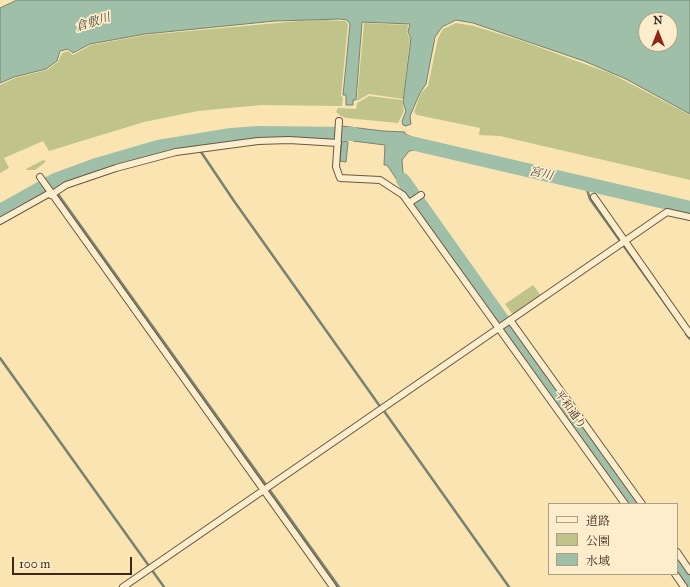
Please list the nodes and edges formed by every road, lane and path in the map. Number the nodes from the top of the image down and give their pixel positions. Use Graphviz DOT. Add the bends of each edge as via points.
graph roads {
  1 [pos="339,123"];
  2 [pos="338,141"];
  3 [pos="40,178"];
  4 [pos="52,193"];
  5 [pos="420,195"];
  6 [pos="594,197"];
  7 [pos="410,202"];
  8 [pos="690,217"];
  9 [pos="0,221"];
  10 [pos="622,243"];
  11 [pos="509,321"];
  12 [pos="500,328"];
  13 [pos="690,334"];
  14 [pos="267,488"];
  15 [pos="624,503"];
  16 [pos="641,503"];
  17 [pos="678,553"];
  18 [pos="690,571"];
  19 [pos="676,575"];
  20 [pos="123,587"];
  21 [pos="333,587"];
  22 [pos="684,587"];
  1 -- 2 [label="street"];
  2 -- 4 [label="street" via="244,142 198,149 134,162 66,185"];
  2 -- 7 [label="street, 平和通り" via="336,167 340,178 385,182"];
  3 -- 4 [label="street"];
  4 -- 9 [label="street"];
  4 -- 14 [label="street"];
  5 -- 7 [label="street"];
  6 -- 10 [label="street"];
  7 -- 12 [label="street, 平和通り"];
  8 -- 10 [label="street" via="667,212"];
  10 -- 11 [label="street"];
  10 -- 13 [label="street"];
  11 -- 12 [label="street"];
  11 -- 16 [label="street"];
  12 -- 14 [label="street"];
  12 -- 15 [label="street, 平和通り"];
  14 -- 20 [label="street"];
  14 -- 21 [label="street"];
  17 -- 18 [label="street"];
  19 -- 22 [label="street"];
}
